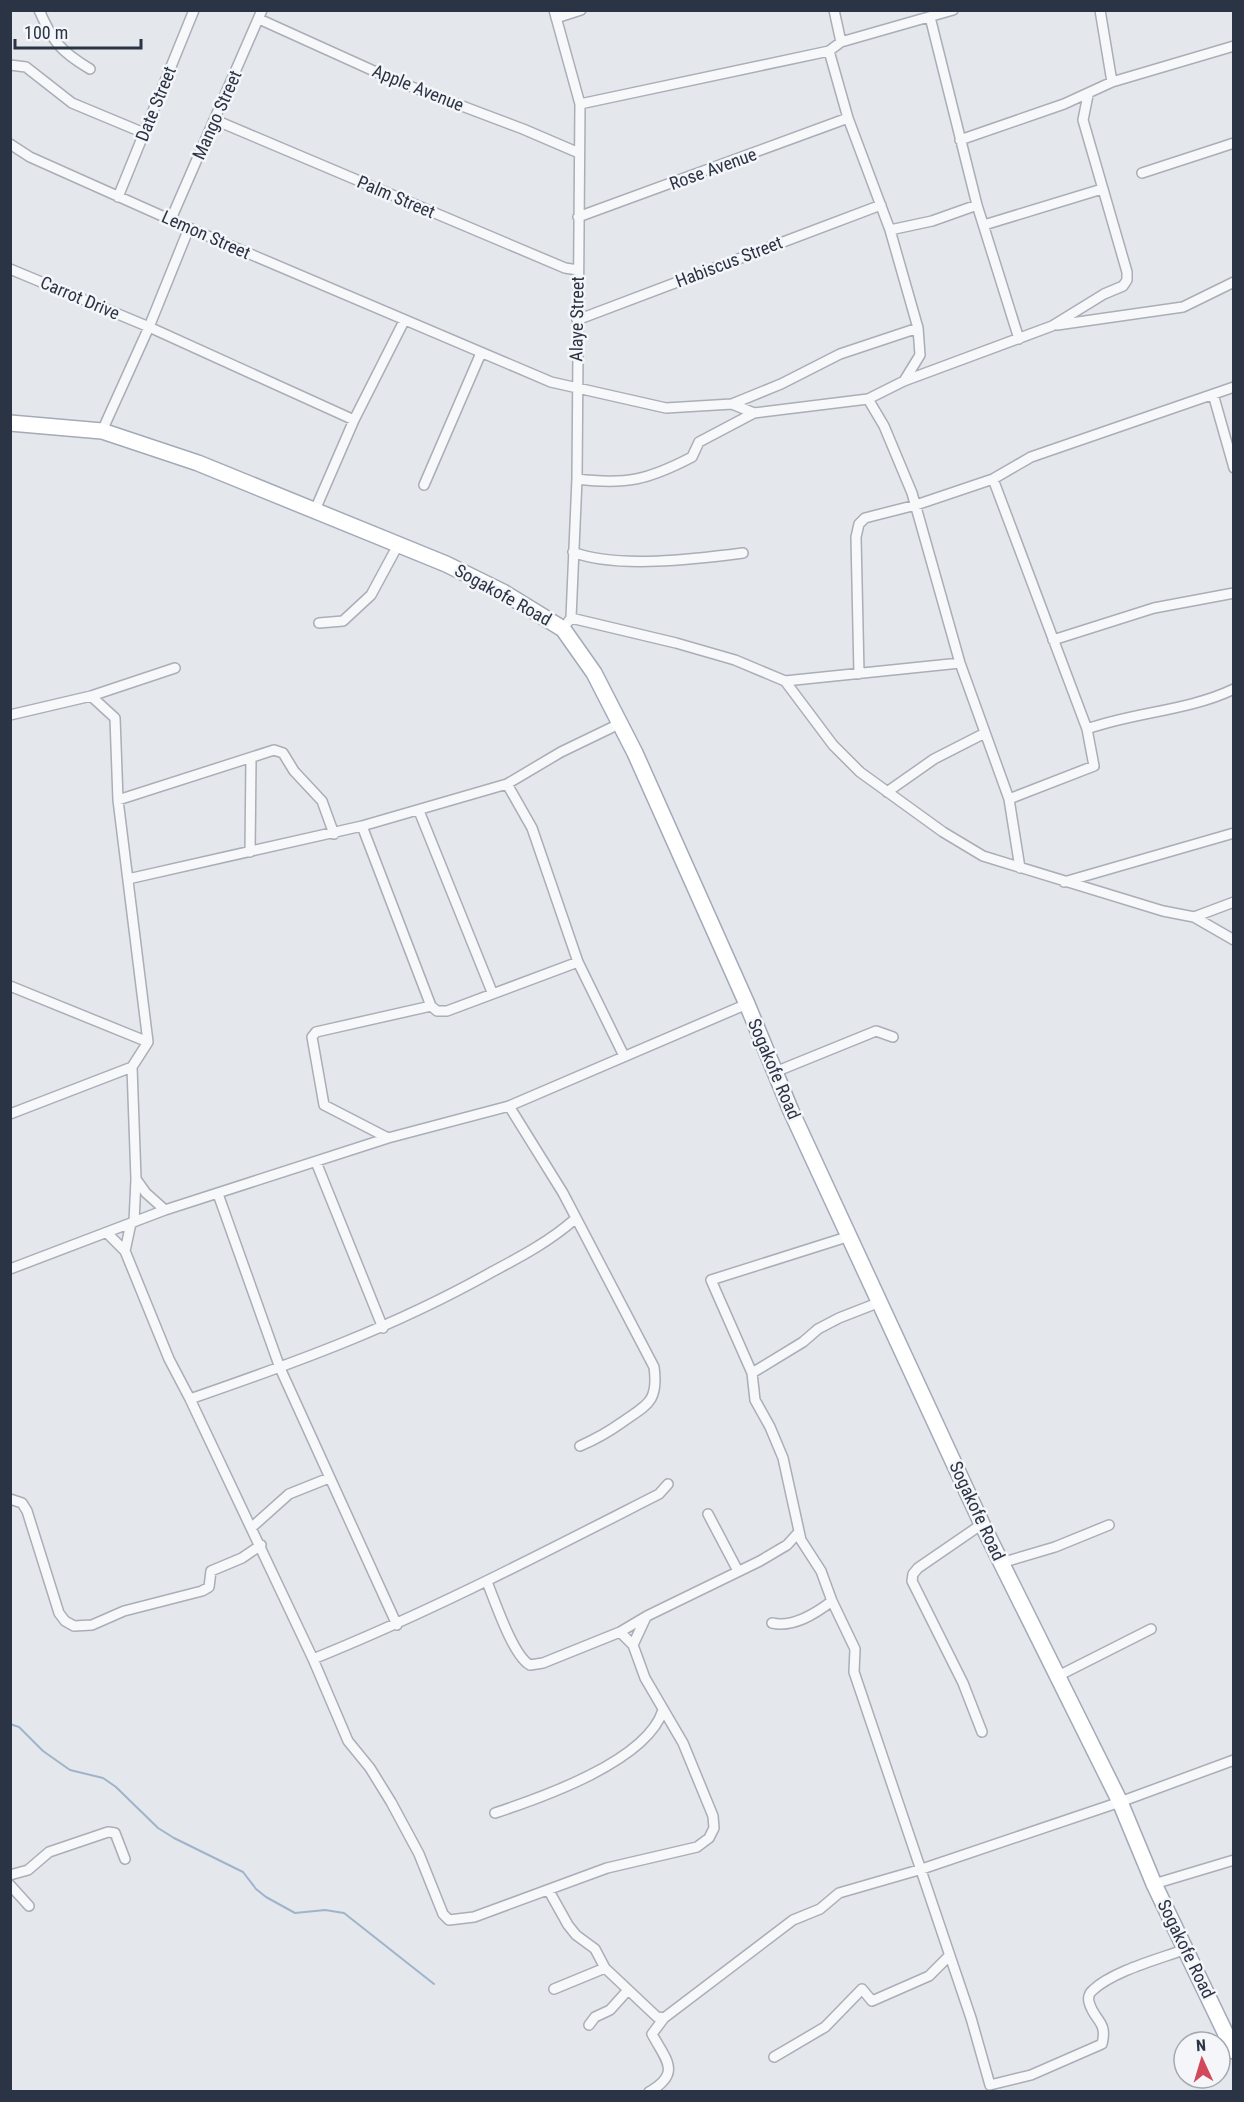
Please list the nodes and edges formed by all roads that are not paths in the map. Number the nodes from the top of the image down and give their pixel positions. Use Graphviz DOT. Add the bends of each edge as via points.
graph roads {
  1 [pos="39,10"];
  2 [pos="194,10"];
  3 [pos="581,10"];
  4 [pos="834,10"];
  5 [pos="953,10"];
  6 [pos="1100,10"];
  7 [pos="555,14"];
  8 [pos="261,15"];
  9 [pos="930,17"];
  10 [pos="841,42"];
  11 [pos="1233,47"];
  12 [pos="829,51"];
  13 [pos="10,65"];
  14 [pos="90,69"];
  15 [pos="1112,82"];
  16 [pos="1088,95"];
  17 [pos="580,104"];
  18 [pos="848,118"];
  19 [pos="215,120"];
  20 [pos="144,133"];
  21 [pos="960,140"];
  22 [pos="1233,142"];
  23 [pos="10,144"];
  24 [pos="579,153"];
  25 [pos="1142,172"];
  26 [pos="1102,189"];
  27 [pos="117,197"];
  28 [pos="881,205"];
  29 [pos="977,205"];
  30 [pos="578,218"];
  31 [pos="171,219"];
  32 [pos="984,225"];
  33 [pos="189,228"];
  34 [pos="890,230"];
  35 [pos="10,269"];
  36 [pos="578,270"];
  37 [pos="1233,282"];
  38 [pos="577,320"];
  39 [pos="404,321"];
  40 [pos="1052,326"];
  41 [pos="149,327"];
  42 [pos="918,328"];
  43 [pos="1019,339"];
  44 [pos="481,353"];
  45 [pos="904,381"];
  46 [pos="1233,387"];
  47 [pos="576,389"];
  48 [pos="1213,394"];
  49 [pos="868,399"];
  50 [pos="732,404"];
  51 [pos="754,413"];
  52 [pos="354,420"];
  53 [pos="10,423"];
  54 [pos="102,431"];
  55 [pos="1233,468"];
  56 [pos="577,478"];
  57 [pos="993,479"];
  58 [pos="424,485"];
  59 [pos="916,505"];
  60 [pos="315,510"];
  61 [pos="398,545"];
  62 [pos="573,552"];
  63 [pos="743,553"];
  64 [pos="1233,593"];
  65 [pos="319,623"];
  66 [pos="567,623"];
  67 [pos="1053,640"];
  68 [pos="960,663"];
  69 [pos="175,668"];
  70 [pos="859,674"];
  71 [pos="784,681"];
  72 [pos="1233,689"];
  73 [pos="90,696"];
  74 [pos="10,715"];
  75 [pos="619,724"];
  76 [pos="1087,729"];
  77 [pos="986,733"];
  78 [pos="251,759"];
  79 [pos="507,784"];
  80 [pos="887,792"];
  81 [pos="1009,798"];
  82 [pos="118,800"];
  83 [pos="419,812"];
  84 [pos="362,826"];
  85 [pos="1233,833"];
  86 [pos="334,834"];
  87 [pos="250,852"];
  88 [pos="1020,868"];
  89 [pos="128,879"];
  90 [pos="1064,882"];
  91 [pos="1233,902"];
  92 [pos="1194,917"];
  93 [pos="1233,940"];
  94 [pos="578,962"];
  95 [pos="10,986"];
  96 [pos="492,992"];
  97 [pos="747,1004"];
  98 [pos="430,1006"];
  99 [pos="893,1037"];
  100 [pos="148,1042"];
  101 [pos="624,1056"];
  102 [pos="132,1067"];
  103 [pos="775,1072"];
  104 [pos="509,1106"];
  105 [pos="10,1114"];
  106 [pos="388,1138"];
  107 [pos="316,1162"];
  108 [pos="136,1179"];
  109 [pos="218,1194"];
  110 [pos="165,1210"];
  111 [pos="575,1219"];
  112 [pos="133,1223"];
  113 [pos="107,1233"];
  114 [pos="850,1236"];
  115 [pos="125,1251"];
  116 [pos="10,1269"];
  117 [pos="880,1302"];
  118 [pos="383,1328"];
  119 [pos="280,1368"];
  120 [pos="752,1373"];
  121 [pos="190,1399"];
  122 [pos="580,1446"];
  123 [pos="329,1478"];
  124 [pos="668,1484"];
  125 [pos="10,1499"];
  126 [pos="708,1514"];
  127 [pos="982,1524"];
  128 [pos="1109,1525"];
  129 [pos="252,1528"];
  130 [pos="798,1533"];
  131 [pos="261,1545"];
  132 [pos="1002,1563"];
  133 [pos="738,1571"];
  134 [pos="487,1582"];
  135 [pos="832,1601"];
  136 [pos="647,1616"];
  137 [pos="772,1623"];
  138 [pos="397,1625"];
  139 [pos="1150,1629"];
  140 [pos="620,1632"];
  141 [pos="633,1645"];
  142 [pos="313,1659"];
  143 [pos="1060,1675"];
  144 [pos="663,1710"];
  145 [pos="981,1732"];
  146 [pos="1233,1760"];
  147 [pos="1120,1802"];
  148 [pos="495,1814"];
  149 [pos="125,1859"];
  150 [pos="1233,1860"];
  151 [pos="922,1869"];
  152 [pos="10,1875"];
  153 [pos="1154,1884"];
  154 [pos="10,1885"];
  155 [pos="549,1891"];
  156 [pos="29,1906"];
  157 [pos="1186,1949"];
  158 [pos="949,1956"];
  159 [pos="605,1968"];
  160 [pos="554,1989"];
  161 [pos="628,1990"];
  162 [pos="664,2018"];
  163 [pos="589,2025"];
  164 [pos="1233,2051"];
  165 [pos="774,2058"];
  166 [pos="990,2088"];
  167 [pos="649,2091"];
  1 -- 14 [label="street" via="52,39 68,56"];
  2 -- 20 [label="street, Date Street"];
  3 -- 7 [label="street"];
  4 -- 10 [label="street"];
  5 -- 9 [label="street"];
  6 -- 15 [label="street"];
  7 -- 17 [label="street, Alaye Street"];
  8 -- 19 [label="street, Mango Street"];
  8 -- 24 [label="street, Apple Avenue" via="396,81"];
  9 -- 10 [label="street"];
  9 -- 21 [label="street"];
  10 -- 12 [label="street"];
  11 -- 15 [label="street"];
  12 -- 17 [label="street"];
  12 -- 18 [label="street"];
  13 -- 20 [label="street" via="26,67 72,103"];
  15 -- 16 [label="street"];
  16 -- 21 [label="street"];
  16 -- 26 [label="street" via="1083,120"];
  17 -- 24 [label="street, Alaye Street"];
  18 -- 28 [label="street"];
  18 -- 30 [label="street, Rose Avenue"];
  19 -- 31 [label="street, Mango Street"];
  19 -- 36 [label="street, Palm Street"];
  20 -- 27 [label="street, Date Street"];
  21 -- 29 [label="street"];
  22 -- 25 [label="street"];
  23 -- 27 [label="street, Lemon Street"];
  24 -- 30 [label="street, Alaye Street"];
  26 -- 32 [label="street"];
  26 -- 40 [label="street" via="1127,280 1123,286"];
  27 -- 31 [label="street, Lemon Street"];
  28 -- 34 [label="street"];
  28 -- 38 [label="street, Habiscus Street"];
  29 -- 32 [label="street"];
  29 -- 34 [label="street"];
  30 -- 36 [label="street, Alaye Street"];
  31 -- 33 [label="street, Lemon Street"];
  32 -- 43 [label="street"];
  33 -- 39 [label="street, Lemon Street"];
  33 -- 41 [label="street"];
  34 -- 42 [label="street"];
  35 -- 41 [label="street, Carrot Drive"];
  36 -- 38 [label="street, Alaye Street"];
  37 -- 40 [label="street" via="1183,307"];
  38 -- 47 [label="street, Alaye Street"];
  39 -- 44 [label="street, Lemon Street"];
  39 -- 52 [label="street"];
  40 -- 43 [label="street"];
  41 -- 52 [label="street, Carrot Drive"];
  41 -- 54 [label="street"];
  42 -- 45 [label="street" via="920,355"];
  42 -- 50 [label="street" via="840,354"];
  43 -- 45 [label="street"];
  44 -- 47 [label="street, Lemon Street"];
  44 -- 58 [label="street"];
  45 -- 49 [label="street"];
  46 -- 48 [label="street"];
  47 -- 50 [label="street, Lemon Street" via="666,408"];
  47 -- 56 [label="street, Alaye Street"];
  48 -- 55 [label="street"];
  48 -- 57 [label="street" via="1031,457"];
  49 -- 51 [label="street"];
  49 -- 59 [label="street" via="884,426"];
  50 -- 51 [label="street"];
  51 -- 56 [label="street" via="699,442 692,457 634,481 610,483"];
  52 -- 60 [label="street"];
  53 -- 54 [label="main road, Sogakofe Road"];
  54 -- 60 [label="main road, Sogakofe Road" via="198,462"];
  56 -- 62 [label="street, Alaye Street"];
  57 -- 59 [label="street"];
  57 -- 67 [label="street"];
  59 -- 68 [label="street"];
  59 -- 70 [label="street" via="865,518 859,524"];
  60 -- 61 [label="main road, Sogakofe Road"];
  61 -- 65 [label="street" via="371,595 343,621"];
  61 -- 66 [label="main road, Sogakofe Road"];
  62 -- 63 [label="street" via="606,561"];
  62 -- 66 [label="street, Alaye Street"];
  64 -- 67 [label="street" via="1155,609"];
  66 -- 71 [label="street" via="676,642 735,660"];
  66 -- 75 [label="main road, Sogakofe Road"];
  67 -- 76 [label="street"];
  68 -- 70 [label="street"];
  68 -- 77 [label="street"];
  69 -- 73 [label="street"];
  70 -- 71 [label="street"];
  71 -- 80 [label="street" via="833,745"];
  72 -- 76 [label="street" via="1212,700 1114,719"];
  73 -- 74 [label="street"];
  73 -- 82 [label="street" via="115,718"];
  75 -- 79 [label="street"];
  75 -- 97 [label="main road, Sogakofe Road"];
  76 -- 81 [label="street" via="1094,766"];
  77 -- 80 [label="street" via="934,759"];
  77 -- 81 [label="street"];
  78 -- 82 [label="street"];
  78 -- 86 [label="street" via="274,750 283,753 322,801"];
  78 -- 87 [label="street"];
  79 -- 83 [label="street"];
  79 -- 94 [label="street" via="532,828"];
  80 -- 88 [label="street" via="983,856"];
  81 -- 88 [label="street"];
  82 -- 89 [label="street"];
  83 -- 84 [label="street"];
  83 -- 96 [label="street"];
  84 -- 86 [label="street"];
  84 -- 98 [label="street"];
  85 -- 90 [label="street"];
  86 -- 87 [label="street"];
  87 -- 89 [label="street"];
  88 -- 90 [label="street"];
  89 -- 100 [label="street"];
  90 -- 92 [label="street"];
  91 -- 92 [label="street"];
  92 -- 93 [label="street"];
  94 -- 96 [label="street"];
  94 -- 101 [label="street"];
  95 -- 100 [label="street"];
  96 -- 98 [label="street" via="447,1011"];
  97 -- 101 [label="street"];
  97 -- 103 [label="main road, Sogakofe Road"];
  98 -- 106 [label="street" via="316,1032 312,1037 324,1106"];
  99 -- 103 [label="street" via="876,1031"];
  100 -- 102 [label="street"];
  101 -- 104 [label="street"];
  102 -- 105 [label="street"];
  102 -- 108 [label="street"];
  103 -- 114 [label="main road, Sogakofe Road"];
  104 -- 106 [label="street"];
  104 -- 111 [label="street"];
  106 -- 107 [label="street"];
  107 -- 109 [label="street"];
  107 -- 118 [label="street"];
  108 -- 110 [label="street"];
  108 -- 112 [label="street"];
  109 -- 110 [label="street"];
  109 -- 119 [label="street"];
  110 -- 112 [label="street"];
  111 -- 118 [label="street" via="554,1237"];
  111 -- 122 [label="street" via="627,1311 655,1374 655,1388 645,1409 604,1436"];
  112 -- 113 [label="street"];
  112 -- 115 [label="street"];
  113 -- 115 [label="street"];
  113 -- 116 [label="street"];
  114 -- 117 [label="main road, Sogakofe Road"];
  114 -- 120 [label="street" via="711,1280"];
  115 -- 121 [label="street" via="169,1359"];
  117 -- 120 [label="street" via="829,1323"];
  117 -- 127 [label="main road, Sogakofe Road"];
  118 -- 119 [label="street"];
  119 -- 121 [label="street"];
  119 -- 123 [label="street"];
  120 -- 130 [label="street" via="755,1400 783,1458"];
  121 -- 129 [label="street"];
  123 -- 129 [label="street" via="289,1494"];
  123 -- 138 [label="street"];
  124 -- 134 [label="street" via="659,1494"];
  125 -- 131 [label="street" via="22,1503 27,1511 59,1613 74,1626 92,1625 124,1611 202,1591 209,1587 211,1571"];
  126 -- 133 [label="street"];
  127 -- 132 [label="main road, Sogakofe Road"];
  127 -- 145 [label="street" via="918,1568 912,1581 963,1683"];
  128 -- 132 [label="street"];
  129 -- 131 [label="street"];
  130 -- 133 [label="street" via="787,1545"];
  130 -- 135 [label="street" via="822,1571"];
  131 -- 142 [label="street"];
  132 -- 143 [label="main road, Sogakofe Road"];
  133 -- 136 [label="street"];
  134 -- 138 [label="street"];
  134 -- 140 [label="street" via="512,1639 524,1662 530,1665"];
  135 -- 137 [label="street" via="818,1612 784,1626"];
  135 -- 151 [label="street" via="855,1649 854,1672"];
  136 -- 140 [label="street"];
  136 -- 141 [label="street"];
  138 -- 142 [label="street"];
  139 -- 143 [label="street"];
  140 -- 141 [label="street"];
  141 -- 144 [label="street"];
  142 -- 155 [label="street" via="348,1741 391,1802 448,1920 474,1917"];
  143 -- 147 [label="main road, Sogakofe Road"];
  144 -- 148 [label="street" via="656,1728 611,1763 552,1793"];
  144 -- 155 [label="street" via="711,1809 714,1828 709,1838 697,1847 607,1868"];
  146 -- 147 [label="street"];
  147 -- 151 [label="street"];
  147 -- 153 [label="main road, Sogakofe Road"];
  149 -- 152 [label="street" via="115,1833 108,1832 49,1852 28,1870"];
  150 -- 153 [label="street"];
  151 -- 158 [label="street"];
  151 -- 162 [label="street" via="839,1893 820,1909 794,1920"];
  153 -- 157 [label="main road, Sogakofe Road"];
  154 -- 156 [label="street"];
  155 -- 159 [label="street" via="568,1925 595,1949"];
  157 -- 164 [label="main road, Sogakofe Road"];
  157 -- 166 [label="street" via="1093,1989 1089,2004 1103,2026 1102,2044"];
  158 -- 165 [label="street" via="929,1976 872,2001 862,1989 825,2027"];
  158 -- 166 [label="street"];
  159 -- 160 [label="street"];
  159 -- 161 [label="street"];
  161 -- 162 [label="street" via="657,2017"];
  161 -- 163 [label="street"];
  162 -- 167 [label="street" via="652,2034 669,2065 669,2074"];
}
